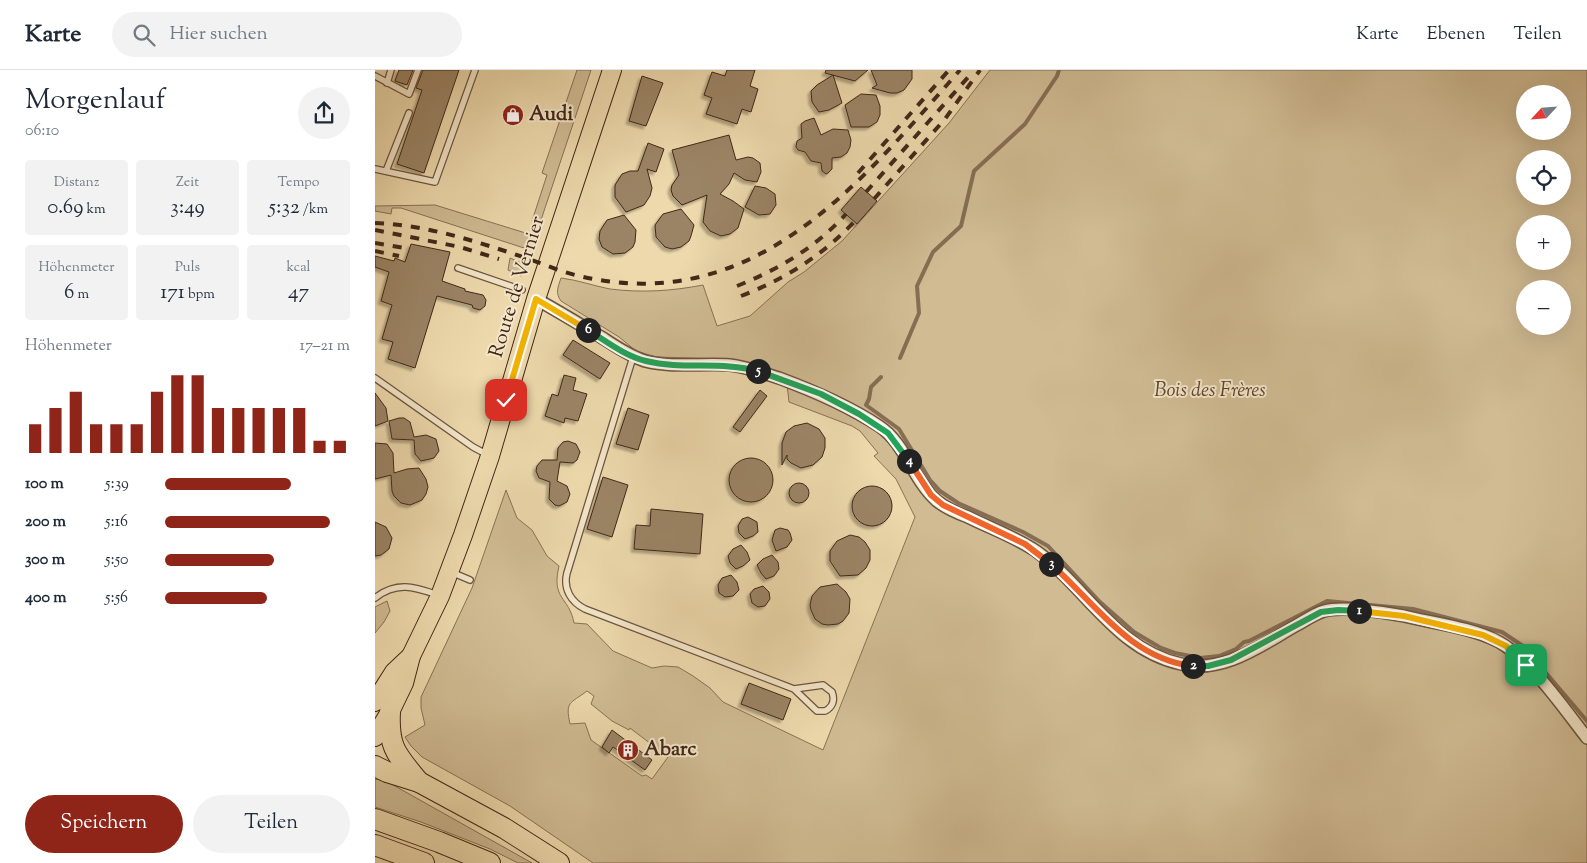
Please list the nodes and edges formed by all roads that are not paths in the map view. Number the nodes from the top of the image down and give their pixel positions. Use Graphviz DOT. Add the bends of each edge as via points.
graph roads {
  1 [pos="391,70"];
  2 [pos="418,70"];
  3 [pos="475,70"];
  4 [pos="612,70"];
  5 [pos="375,76"];
  6 [pos="387,83"];
  7 [pos="409,114"];
  8 [pos="375,169"];
  9 [pos="386,171"];
  10 [pos="458,268"];
  11 [pos="529,294"];
  12 [pos="633,357"];
  13 [pos="375,378"];
  14 [pos="490,456"];
  15 [pos="449,572"];
  16 [pos="470,580"];
  17 [pos="440,596"];
  18 [pos="375,598"];
  19 [pos="794,689"];
  20 [pos="380,702"];
  21 [pos="375,737"];
  22 [pos="1587,738"];
  23 [pos="375,766"];
  24 [pos="419,782"];
  25 [pos="375,819"];
  26 [pos="375,845"];
  27 [pos="424,863"];
  28 [pos="490,863"];
  29 [pos="559,863"];
  1 -- 6 [label="lane"];
  2 -- 6 [label="lane" via="409,94"];
  3 -- 9 [label="lane" via="435,182"];
  4 -- 11 [label="main road, Route de Vernier"];
  5 -- 6 [label="lane"];
  7 -- 9 [label="lane"];
  8 -- 9 [label="lane"];
  10 -- 11 [label="lane"];
  11 -- 12 [label="street"];
  11 -- 14 [label="main road, Route de Vernier"];
  12 -- 19 [label="lane" via="567,573 570,597 585,609"];
  12 -- 22 [label="street" via="669,365 745,367 838,401 888,433 937,500 1035,551 1066,577 1115,629 1171,662 1198,667 1220,664 1325,611 1391,614 1483,635 1506,646"];
  13 -- 14 [label="lane"];
  14 -- 15 [label="main road, Route de Vernier"];
  15 -- 16 [label="lane"];
  15 -- 17 [label="main road, Route de Vernier"];
  17 -- 18 [label="lane" via="405,586 388,590"];
  17 -- 20 [label="main road, Route de Vernier" via="411,656 404,683"];
  19 -- 19 [label="lane" via="817,711 825,711 832,705 832,692 823,685"];
  20 -- 21 [label="main road, Route de Vernier"];
  20 -- 24 [label="highway" via="393,748"];
  23 -- 24 [label="highway"];
  24 -- 29 [label="highway" via="504,828"];
  25 -- 28 [label="highway"];
  26 -- 27 [label="highway"];
}
